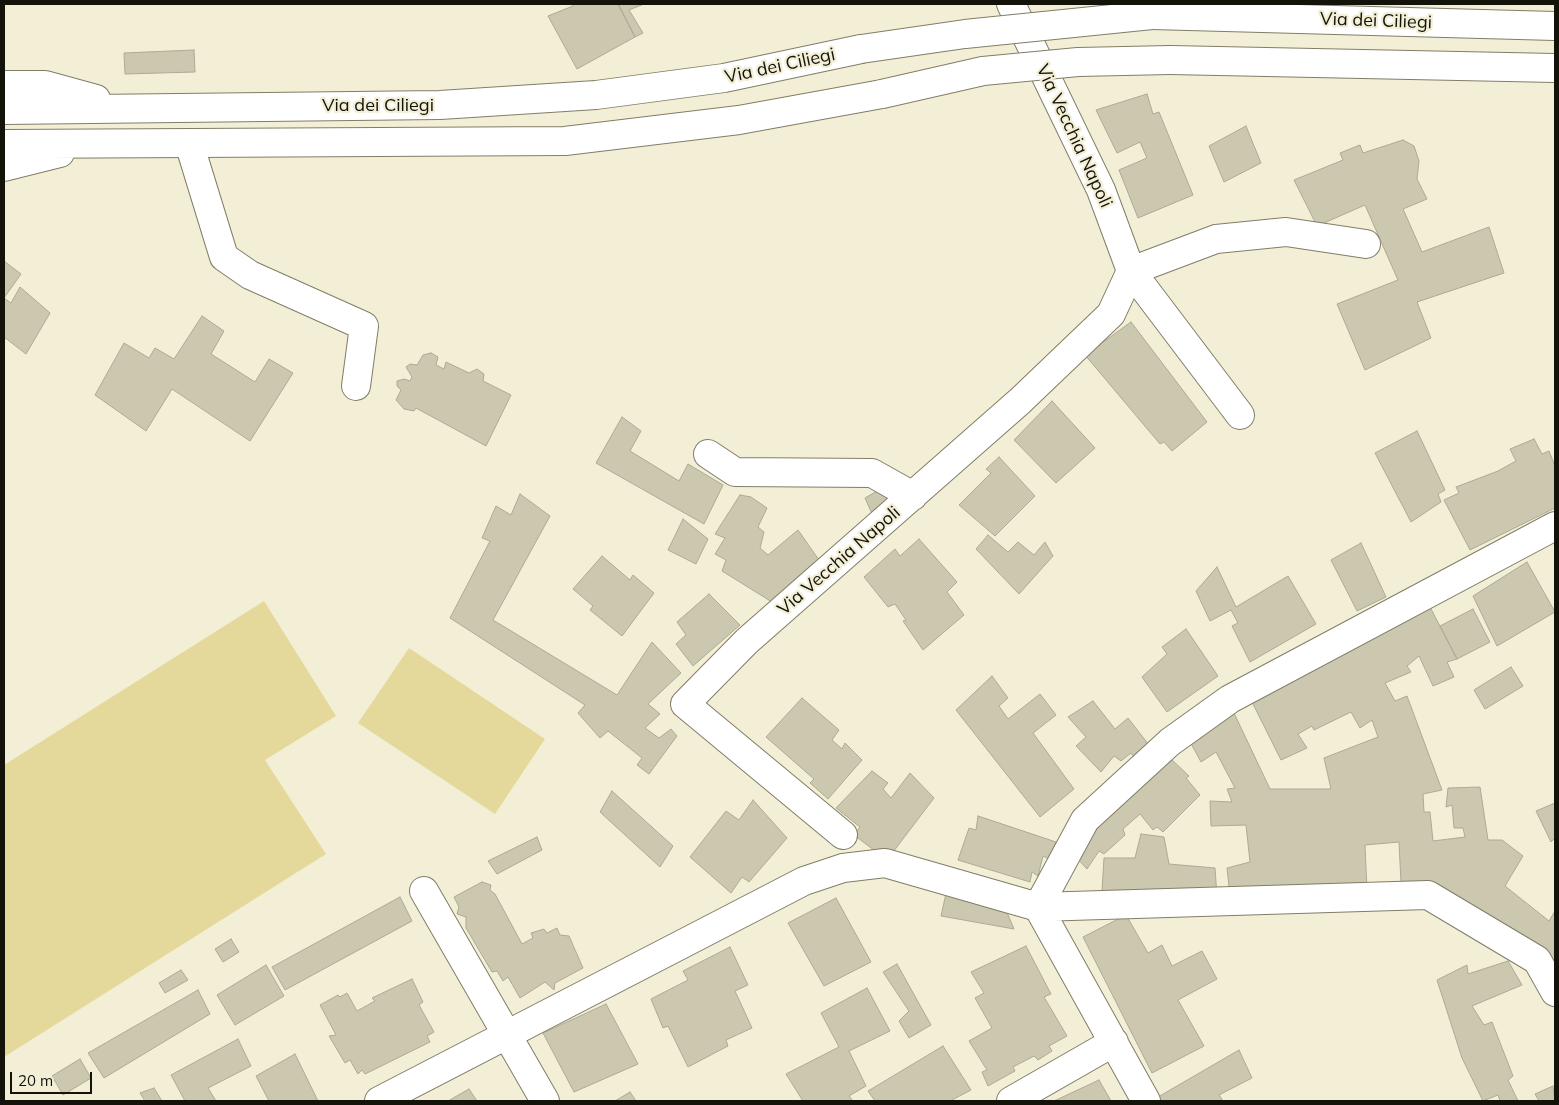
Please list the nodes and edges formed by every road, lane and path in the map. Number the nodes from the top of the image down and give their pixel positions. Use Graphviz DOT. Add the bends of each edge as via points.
graph roads {
  1 [pos="1011,4"];
  2 [pos="1555,26"];
  3 [pos="1555,68"];
  4 [pos="4,85"];
  5 [pos="129,108"];
  6 [pos="4,110"];
  7 [pos="97,143"];
  8 [pos="189,143"];
  9 [pos="4,144"];
  10 [pos="4,167"];
  11 [pos="1366,244"];
  12 [pos="1131,271"];
  13 [pos="356,386"];
  14 [pos="1240,415"];
  15 [pos="708,454"];
  16 [pos="913,496"];
  17 [pos="1555,526"];
  18 [pos="843,835"];
  19 [pos="424,891"];
  20 [pos="1038,907"];
  21 [pos="1555,992"];
  22 [pos="507,1035"];
  23 [pos="1114,1042"];
  24 [pos="379,1101"];
  25 [pos="545,1101"];
  26 [pos="1011,1101"];
  27 [pos="1146,1101"];
  1 -- 12 [label="street, Via Vecchia Napoli" via="1100,190"];
  2 -- 5 [label="street, Via dei Ciliegi, bridge" via="1152,15 965,34 861,49 724,78 596,96 440,105"];
  3 -- 8 [label="street, Via dei Ciliegi, bridge" via="1170,60 1078,62 983,71 882,94 739,120 565,141"];
  4 -- 5 [label="street" via="44,85"];
  5 -- 6 [label="street, Via dei Ciliegi"];
  7 -- 8 [label="street, Via dei Ciliegi"];
  7 -- 9 [label="street, Via dei Ciliegi"];
  7 -- 10 [label="street"];
  8 -- 13 [label="street" via="224,257 250,275 364,326"];
  11 -- 12 [label="street" via="1286,232 1216,239"];
  12 -- 14 [label="street, Via Vecchia Napoli"];
  12 -- 16 [label="street, Via Vecchia Napoli" via="1111,314"];
  15 -- 16 [label="street" via="735,472 872,473"];
  16 -- 18 [label="street, Via Vecchia Napoli" via="747,641 685,704"];
  17 -- 20 [label="street" via="1230,699 1170,742 1085,820"];
  19 -- 22 [label="street"];
  20 -- 21 [label="street" via="1428,895 1537,960"];
  20 -- 22 [label="street" via="885,863 843,868 804,880"];
  20 -- 23 [label="street"];
  22 -- 24 [label="street"];
  22 -- 25 [label="street"];
  23 -- 26 [label="street"];
  23 -- 27 [label="street"];
}
